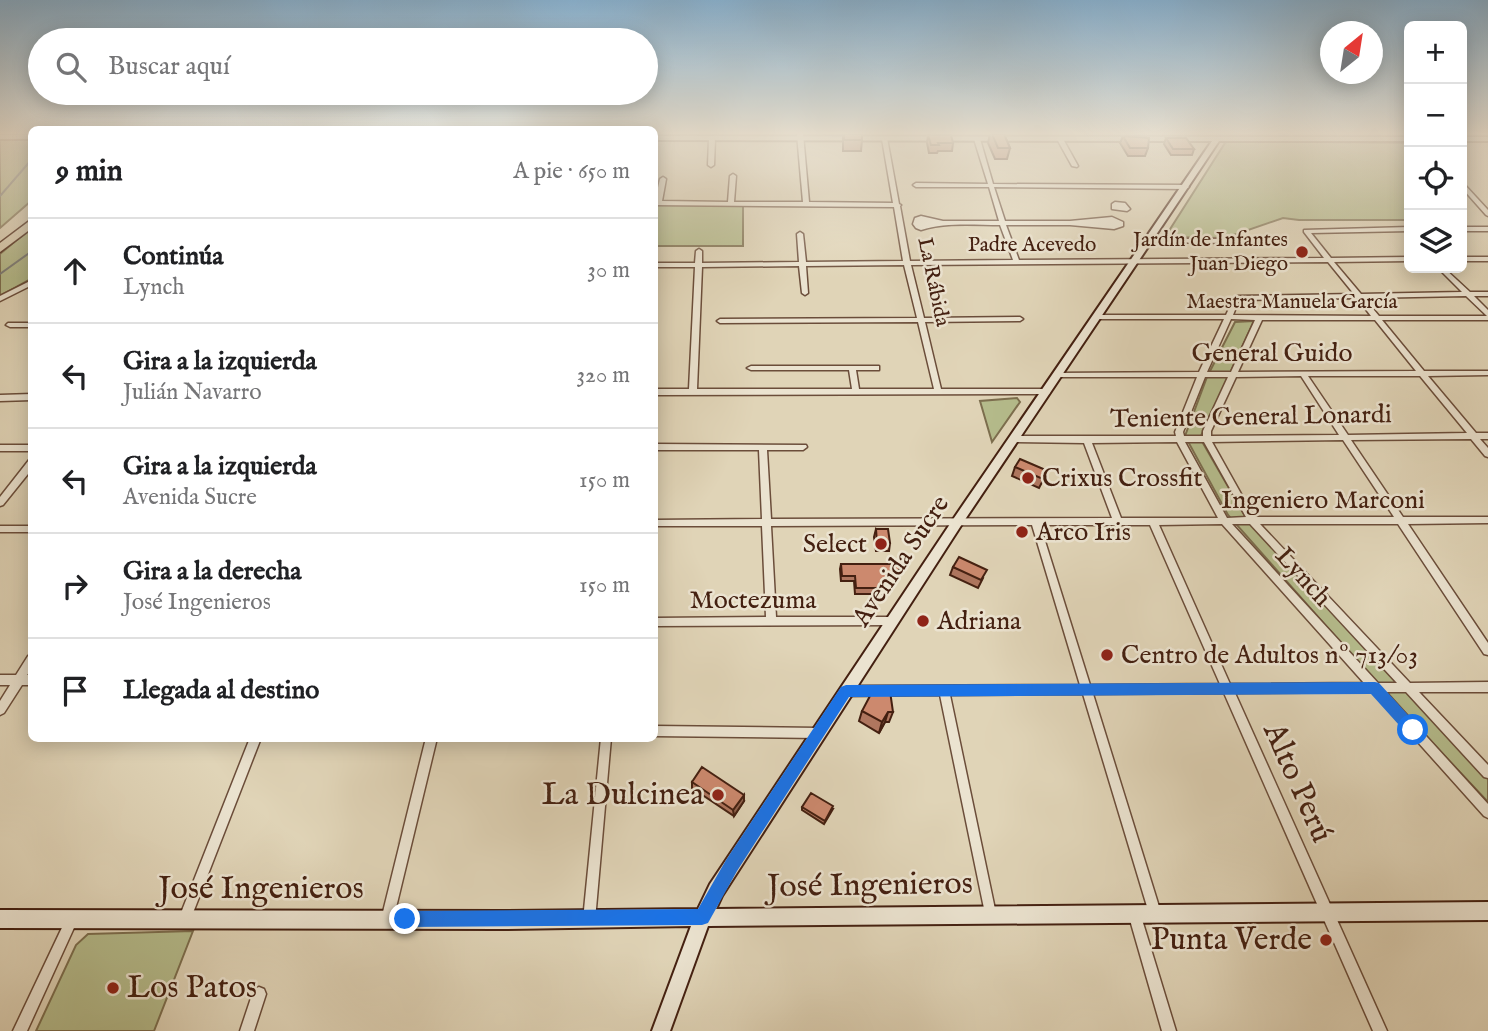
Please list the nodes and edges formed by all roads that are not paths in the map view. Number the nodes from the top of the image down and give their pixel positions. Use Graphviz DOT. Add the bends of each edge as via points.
graph roads {
  1 [pos="733,182"];
  2 [pos="804,182"];
  3 [pos="894,182"];
  4 [pos="1189,182"];
  5 [pos="916,184"];
  6 [pos="991,184"];
  7 [pos="1186,187"];
  8 [pos="1467,190"];
  9 [pos="658,203"];
  10 [pos="731,203"];
  11 [pos="806,204"];
  12 [pos="898,205"];
  13 [pos="1485,207"];
  14 [pos="28,213"];
  15 [pos="1488,214"];
  16 [pos="1116,217"];
  17 [pos="926,223"];
  18 [pos="1002,223"];
  19 [pos="28,226"];
  20 [pos="1404,229"];
  21 [pos="1467,229"];
  22 [pos="1488,229"];
  23 [pos="800,234"];
  24 [pos="2,236"];
  25 [pos="1149,241"];
  26 [pos="1232,241"];
  27 [pos="0,249"];
  28 [pos="699,251"];
  29 [pos="1327,259"];
  30 [pos="1404,259"];
  31 [pos="1467,259"];
  32 [pos="1488,259"];
  33 [pos="1135,262"];
  34 [pos="907,263"];
  35 [pos="1017,263"];
  36 [pos="698,264"];
  37 [pos="802,264"];
  38 [pos="658,265"];
  39 [pos="1446,273"];
  40 [pos="28,284"];
  41 [pos="806,293"];
  42 [pos="1468,294"];
  43 [pos="1488,294"];
  44 [pos="1358,297"];
  45 [pos="0,299"];
  46 [pos="1488,316"];
  47 [pos="1097,317"];
  48 [pos="1020,319"];
  49 [pos="1228,319"];
  50 [pos="1259,319"];
  51 [pos="1377,319"];
  52 [pos="720,321"];
  53 [pos="920,321"];
  54 [pos="10,325"];
  55 [pos="28,325"];
  56 [pos="852,368"];
  57 [pos="876,368"];
  58 [pos="751,369"];
  59 [pos="1488,373"];
  60 [pos="1202,374"];
  61 [pos="1231,374"];
  62 [pos="1303,374"];
  63 [pos="1422,374"];
  64 [pos="1057,375"];
  65 [pos="658,392"];
  66 [pos="694,392"];
  67 [pos="856,392"];
  68 [pos="939,392"];
  69 [pos="1046,392"];
  70 [pos="28,397"];
  71 [pos="0,398"];
  72 [pos="1473,436"];
  73 [pos="1488,436"];
  74 [pos="1345,437"];
  75 [pos="1015,439"];
  76 [pos="1180,439"];
  77 [pos="1207,439"];
  78 [pos="1087,440"];
  79 [pos="658,447"];
  80 [pos="763,447"];
  81 [pos="803,447"];
  82 [pos="0,448"];
  83 [pos="28,448"];
  84 [pos="1488,453"];
  85 [pos="28,467"];
  86 [pos="0,503"];
  87 [pos="1488,520"];
  88 [pos="958,521"];
  89 [pos="1224,521"];
  90 [pos="1252,521"];
  91 [pos="1400,521"];
  92 [pos="1035,522"];
  93 [pos="1118,522"];
  94 [pos="1153,522"];
  95 [pos="658,523"];
  96 [pos="764,523"];
  97 [pos="0,529"];
  98 [pos="28,529"];
  99 [pos="893,621"];
  100 [pos="658,622"];
  101 [pos="771,622"];
  102 [pos="1488,651"];
  103 [pos="28,665"];
  104 [pos="0,680"];
  105 [pos="18,680"];
  106 [pos="28,680"];
  107 [pos="1408,687"];
  108 [pos="1488,687"];
  109 [pos="1375,688"];
  110 [pos="1226,689"];
  111 [pos="1086,690"];
  112 [pos="846,691"];
  113 [pos="944,691"];
  114 [pos="0,710"];
  115 [pos="658,731"];
  116 [pos="819,733"];
  117 [pos="254,742"];
  118 [pos="431,742"];
  119 [pos="606,742"];
  120 [pos="1488,773"];
  121 [pos="1488,813"];
  122 [pos="1488,911"];
  123 [pos="1325,912"];
  124 [pos="1134,913"];
  125 [pos="1155,913"];
  126 [pos="990,914"];
  127 [pos="702,917"];
  128 [pos="185,918"];
  129 [pos="0,919"];
  130 [pos="72,919"];
  131 [pos="387,920"];
  132 [pos="589,920"];
  133 [pos="259,994"];
  134 [pos="20,1031"];
  135 [pos="247,1031"];
  136 [pos="661,1031"];
  137 [pos="1169,1031"];
  138 [pos="1380,1031"];
  1 -- 10 [label="street"];
  2 -- 11 [label="street"];
  3 -- 12 [label="street, La Rábida"];
  4 -- 7 [label="main road, Avenida Sucre"];
  5 -- 6 [label="street"];
  6 -- 7 [label="street"];
  6 -- 18 [label="street"];
  7 -- 25 [label="main road, Avenida Sucre"];
  8 -- 13 [label="street"];
  9 -- 10 [label="street"];
  10 -- 11 [label="street"];
  11 -- 12 [label="street"];
  12 -- 34 [label="street, La Rábida"];
  13 -- 15 [label="street"];
  14 -- 24 [label="highway"];
  16 -- 18 [label="street" via="1070,223"];
  17 -- 18 [label="street"];
  18 -- 35 [label="street"];
  19 -- 27 [label="highway"];
  20 -- 29 [label="street" via="1306,231"];
  21 -- 22 [label="street"];
  23 -- 37 [label="street"];
  25 -- 26 [label="street"];
  25 -- 33 [label="main road, Avenida Sucre"];
  28 -- 36 [label="street"];
  29 -- 30 [label="street, Padre Acevedo"];
  29 -- 33 [label="street, Padre Acevedo"];
  29 -- 44 [label="street"];
  31 -- 32 [label="street"];
  33 -- 35 [label="street, Padre Acevedo"];
  33 -- 47 [label="main road, Avenida Sucre"];
  34 -- 35 [label="street, Padre Acevedo"];
  34 -- 37 [label="street, Padre Acevedo"];
  34 -- 53 [label="street, La Rábida"];
  36 -- 37 [label="street, Padre Acevedo"];
  36 -- 38 [label="street, Padre Acevedo"];
  36 -- 66 [label="street"];
  37 -- 41 [label="street"];
  39 -- 42 [label="street"];
  40 -- 45 [label="street"];
  42 -- 43 [label="street"];
  42 -- 44 [label="street"];
  42 -- 46 [label="street"];
  44 -- 49 [label="street" via="1237,298"];
  44 -- 51 [label="street"];
  46 -- 51 [label="street, Maestra Manuela García"];
  47 -- 49 [label="street, Maestra Manuela García"];
  47 -- 64 [label="main road, Avenida Sucre"];
  48 -- 53 [label="street"];
  49 -- 50 [label="street, Maestra Manuela García"];
  49 -- 60 [label="street"];
  50 -- 51 [label="street, Maestra Manuela García"];
  50 -- 61 [label="street"];
  51 -- 63 [label="street"];
  52 -- 53 [label="street"];
  53 -- 68 [label="street, La Rábida"];
  54 -- 55 [label="street"];
  56 -- 57 [label="street"];
  56 -- 58 [label="street"];
  56 -- 67 [label="street"];
  59 -- 63 [label="street, General Guido"];
  60 -- 61 [label="street, General Guido"];
  60 -- 64 [label="street, General Guido"];
  60 -- 76 [label="street" via="1180,428"];
  61 -- 62 [label="street, General Guido"];
  61 -- 77 [label="street"];
  62 -- 63 [label="street, General Guido"];
  62 -- 74 [label="street"];
  63 -- 72 [label="street"];
  64 -- 69 [label="main road, Avenida Sucre"];
  65 -- 66 [label="street"];
  66 -- 67 [label="street"];
  67 -- 68 [label="street"];
  68 -- 69 [label="street"];
  69 -- 75 [label="main road, Avenida Sucre"];
  70 -- 71 [label="street"];
  72 -- 73 [label="street, Teniente General Lonardi"];
  72 -- 74 [label="street, Teniente General Lonardi"];
  72 -- 84 [label="street"];
  74 -- 77 [label="street, Teniente General Lonardi"];
  74 -- 91 [label="street"];
  75 -- 78 [label="street, Teniente General Lonardi"];
  75 -- 88 [label="main road, Avenida Sucre"];
  76 -- 77 [label="street, Teniente General Lonardi"];
  76 -- 78 [label="street, Teniente General Lonardi"];
  76 -- 89 [label="street, Lynch"];
  77 -- 90 [label="street, Lynch"];
  78 -- 93 [label="street"];
  79 -- 80 [label="street"];
  80 -- 81 [label="street"];
  80 -- 96 [label="street"];
  82 -- 83 [label="street"];
  85 -- 86 [label="street"];
  87 -- 91 [label="street, Ingeniero Marconi"];
  88 -- 92 [label="street, Ingeniero Marconi"];
  88 -- 96 [label="street, Ingeniero Marconi"];
  88 -- 99 [label="main road, Avenida Sucre"];
  89 -- 90 [label="street, Ingeniero Marconi"];
  89 -- 94 [label="street, Ingeniero Marconi"];
  89 -- 109 [label="street, Lynch"];
  90 -- 91 [label="street, Ingeniero Marconi"];
  90 -- 107 [label="street, Lynch"];
  91 -- 102 [label="street"];
  92 -- 93 [label="street, Ingeniero Marconi"];
  92 -- 111 [label="street"];
  93 -- 94 [label="street, Ingeniero Marconi"];
  94 -- 110 [label="street, Alto Perú"];
  95 -- 96 [label="street, Ingeniero Marconi"];
  96 -- 101 [label="street"];
  97 -- 98 [label="street"];
  99 -- 101 [label="street, Moctezuma"];
  99 -- 112 [label="main road, Avenida Sucre"];
  100 -- 101 [label="street, Moctezuma"];
  103 -- 105 [label="street"];
  104 -- 105 [label="street"];
  105 -- 106 [label="street"];
  105 -- 114 [label="street"];
  107 -- 108 [label="street"];
  107 -- 109 [label="street"];
  107 -- 120 [label="street, Lynch"];
  109 -- 110 [label="street"];
  109 -- 121 [label="street, Lynch"];
  110 -- 111 [label="street"];
  110 -- 123 [label="street, Alto Perú"];
  111 -- 113 [label="street"];
  111 -- 125 [label="street"];
  112 -- 113 [label="street"];
  112 -- 116 [label="main road, Avenida Sucre"];
  113 -- 126 [label="street"];
  115 -- 116 [label="street"];
  116 -- 127 [label="main road, Avenida Sucre"];
  117 -- 128 [label="street"];
  118 -- 131 [label="street"];
  119 -- 132 [label="street"];
  122 -- 123 [label="main road, José Ingenieros"];
  123 -- 125 [label="main road, José Ingenieros"];
  123 -- 138 [label="street, Alto Perú"];
  124 -- 125 [label="main road, José Ingenieros"];
  124 -- 126 [label="main road, José Ingenieros"];
  124 -- 137 [label="street"];
  126 -- 127 [label="main road, José Ingenieros"];
  127 -- 132 [label="main road, José Ingenieros"];
  127 -- 136 [label="main road, Avenida Sucre"];
  128 -- 130 [label="main road, José Ingenieros"];
  128 -- 131 [label="main road, José Ingenieros"];
  129 -- 130 [label="main road, José Ingenieros"];
  130 -- 134 [label="street"];
  131 -- 132 [label="main road, José Ingenieros"];
  133 -- 135 [label="street"];
}
